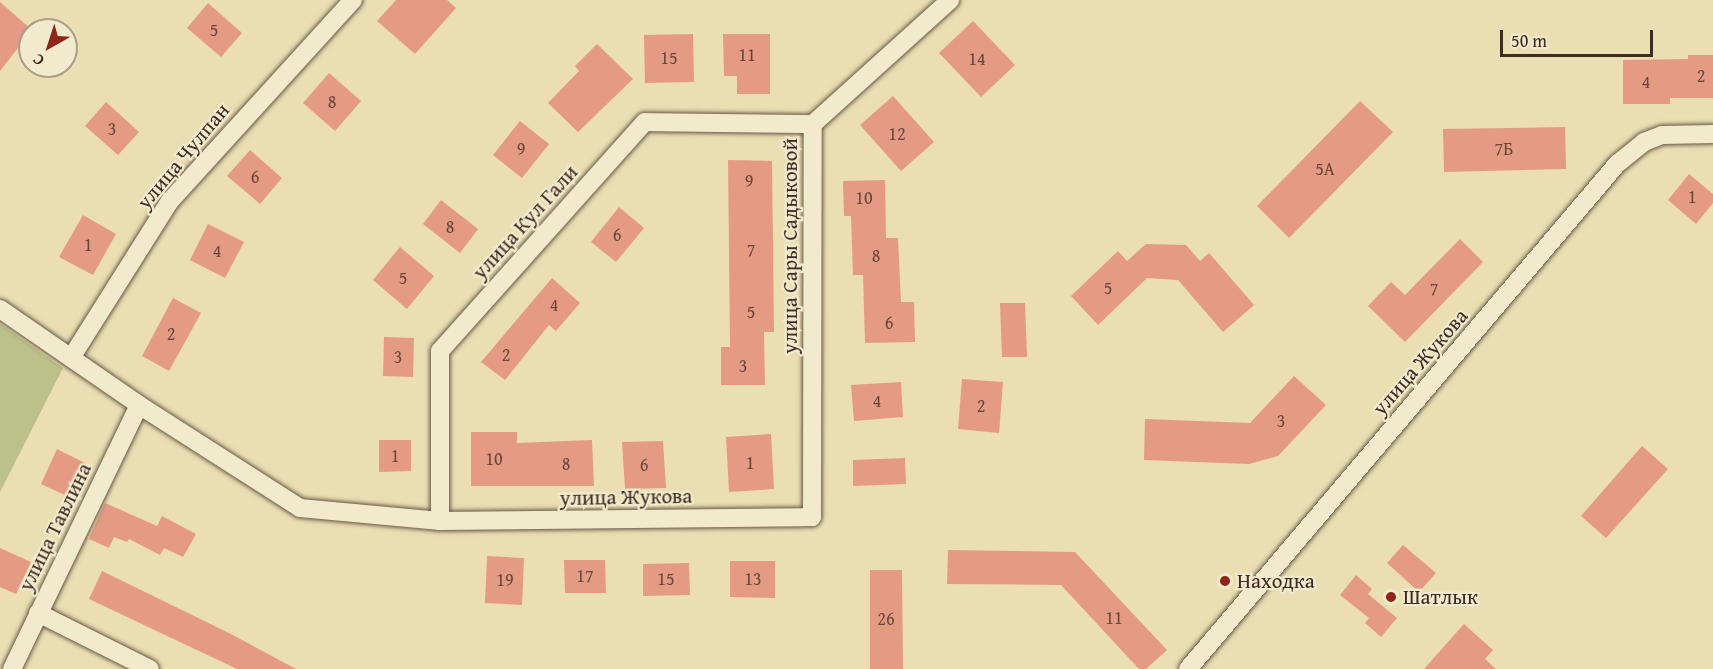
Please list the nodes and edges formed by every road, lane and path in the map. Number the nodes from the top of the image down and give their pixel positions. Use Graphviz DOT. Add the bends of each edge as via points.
graph roads {
  1 [pos="353,0"];
  2 [pos="950,0"];
  3 [pos="813,124"];
  4 [pos="1713,134"];
  5 [pos="0,309"];
  6 [pos="71,358"];
  7 [pos="139,405"];
  8 [pos="812,517"];
  9 [pos="440,521"];
  10 [pos="38,613"];
  11 [pos="12,669"];
  12 [pos="150,669"];
  13 [pos="1188,669"];
  1 -- 6 [label="street, улица Чулпан" via="170,201"];
  2 -- 3 [label="street, улица Сары Садыковой"];
  3 -- 8 [label="street, улица Сары Садыковой"];
  3 -- 9 [label="street, улица Кул Гали" via="645,122 440,351"];
  4 -- 13 [label="street, улица Жукова" via="1662,135 1644,142 1617,164"];
  5 -- 6 [label="street, улица Жукова"];
  6 -- 7 [label="street, улица Жукова"];
  7 -- 9 [label="street, улица Жукова" via="300,508"];
  7 -- 10 [label="street, улица Тавлина"];
  8 -- 9 [label="street, улица Жукова"];
  10 -- 11 [label="street, улица Тавлина"];
  10 -- 12 [label="street"];
}
